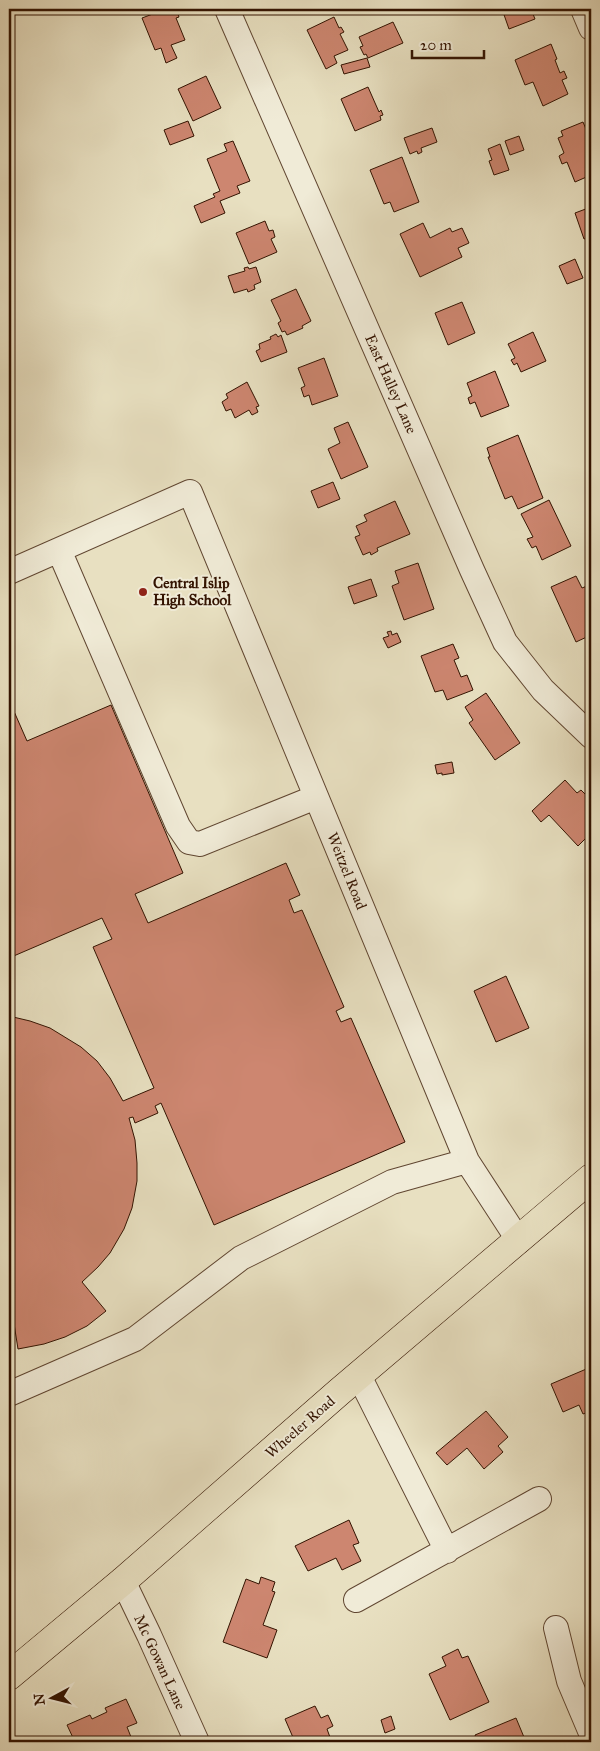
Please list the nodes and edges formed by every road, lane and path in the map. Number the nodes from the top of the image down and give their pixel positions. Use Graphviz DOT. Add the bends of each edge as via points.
graph roads {
  1 [pos="228,9"];
  2 [pos="583,9"];
  3 [pos="591,28"];
  4 [pos="58,550"];
  5 [pos="9,572"];
  6 [pos="591,736"];
  7 [pos="316,797"];
  8 [pos="466,1161"];
  9 [pos="591,1178"];
  10 [pos="519,1241"];
  11 [pos="359,1376"];
  12 [pos="9,1394"];
  13 [pos="539,1499"];
  14 [pos="447,1551"];
  15 [pos="123,1581"];
  16 [pos="356,1600"];
  17 [pos="556,1628"];
  18 [pos="9,1676"];
  19 [pos="591,1733"];
  20 [pos="197,1742"];
  1 -- 6 [label="street, East Halley Lane" via="505,642 543,690"];
  2 -- 3 [label="street"];
  4 -- 5 [label="street"];
  4 -- 7 [label="street" via="178,826 189,842 200,844"];
  4 -- 7 [label="street, Weitzel Road" via="190,492"];
  7 -- 8 [label="street, Weitzel Road"];
  8 -- 10 [label="street, Weitzel Road"];
  8 -- 12 [label="street" via="392,1182 241,1258 135,1339"];
  9 -- 10 [label="main road, Wheeler Road"];
  10 -- 11 [label="main road, Wheeler Road"];
  11 -- 14 [label="street"];
  11 -- 15 [label="main road, Wheeler Road"];
  13 -- 14 [label="street"];
  14 -- 16 [label="street"];
  15 -- 18 [label="main road, Wheeler Road"];
  15 -- 20 [label="street, Mc Gowan Lane"];
  17 -- 19 [label="street" via="569,1681"];
}
